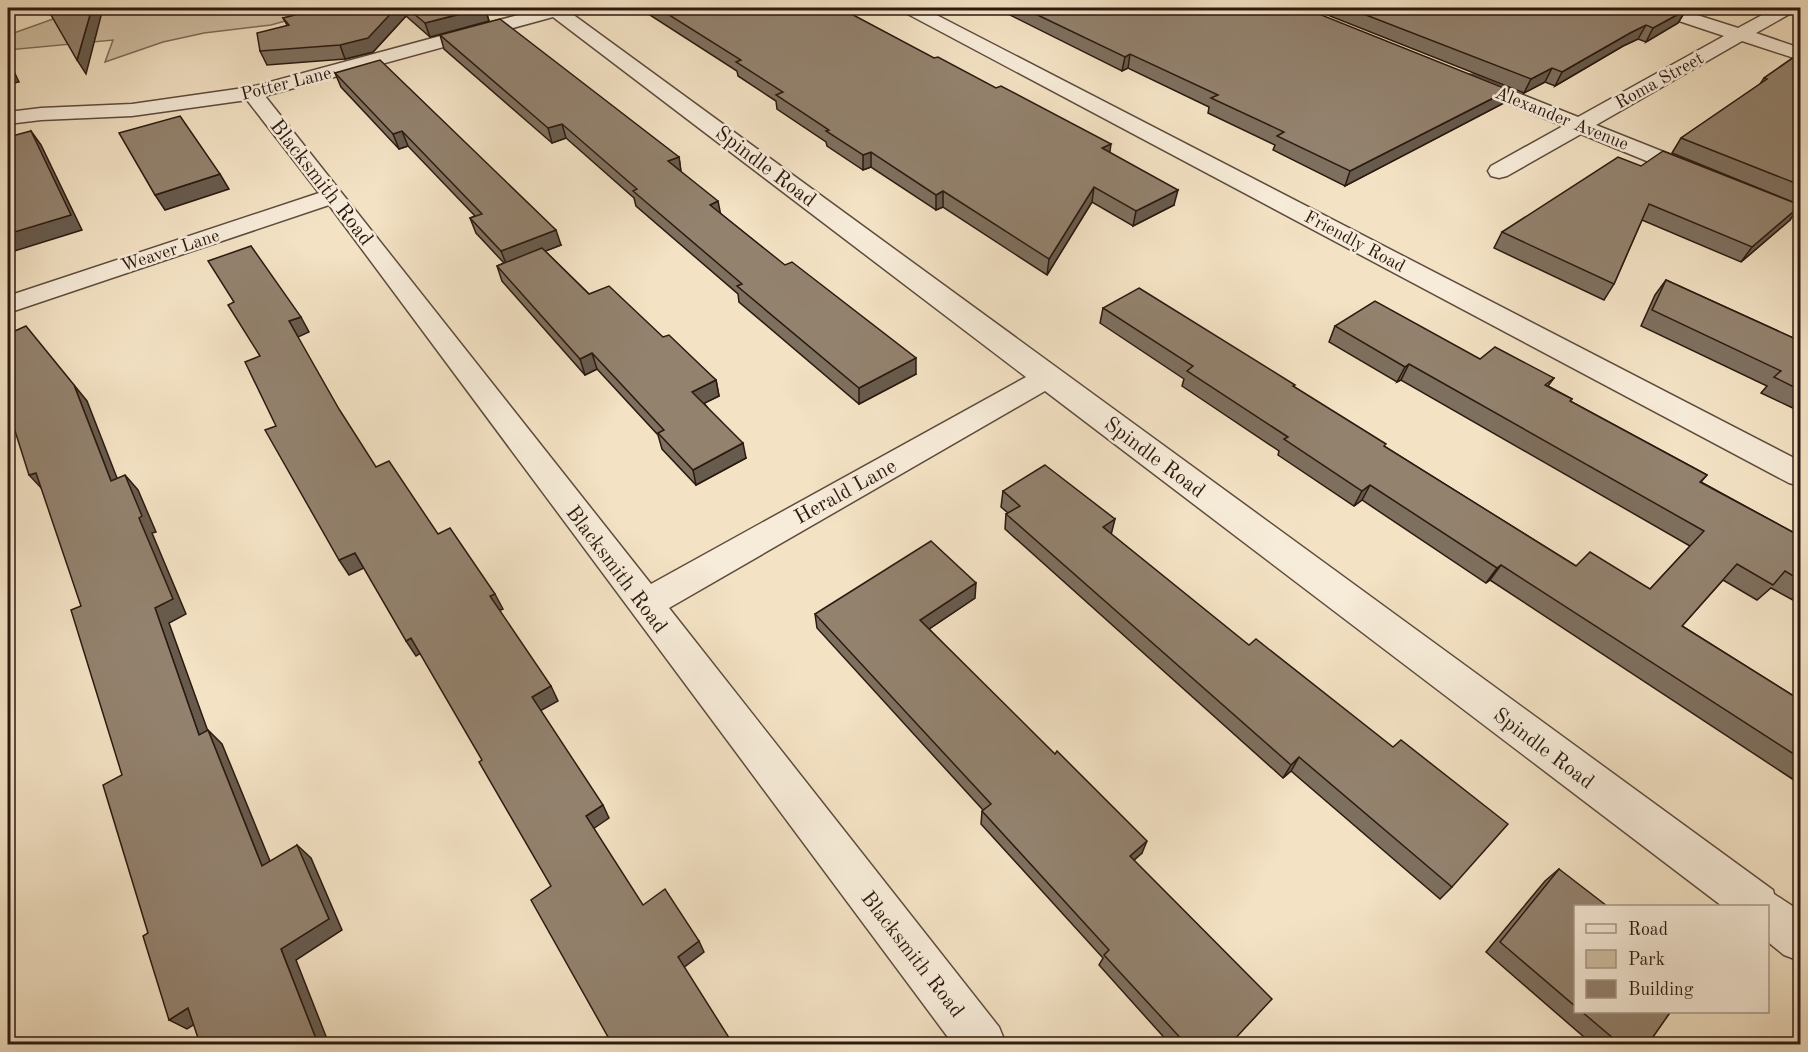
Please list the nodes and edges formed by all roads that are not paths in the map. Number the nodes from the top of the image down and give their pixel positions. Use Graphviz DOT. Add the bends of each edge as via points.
graph roads {
  1 [pos="915,8"];
  2 [pos="1658,8"];
  3 [pos="1787,8"];
  4 [pos="555,9"];
  5 [pos="1740,34"];
  6 [pos="1800,54"];
  7 [pos="1446,71"];
  8 [pos="252,93"];
  9 [pos="8,118"];
  10 [pos="1579,125"];
  11 [pos="1499,171"];
  12 [pos="1712,179"];
  13 [pos="334,196"];
  14 [pos="8,305"];
  15 [pos="1047,377"];
  16 [pos="1800,475"];
  17 [pos="644,605"];
  18 [pos="1756,905"];
  19 [pos="1769,916"];
  20 [pos="1800,939"];
  21 [pos="982,1044"];
  1 -- 16 [label="street, Friendly Road"];
  2 -- 5 [label="street"];
  3 -- 5 [label="street, Roma Street"];
  4 -- 8 [label="street, Potter Lane"];
  4 -- 15 [label="street, Spindle Road"];
  5 -- 6 [label="street"];
  5 -- 10 [label="street, Roma Street"];
  7 -- 10 [label="street, Alexander Avenue"];
  8 -- 9 [label="street, Potter Lane" via="132,110"];
  8 -- 13 [label="street, Blacksmith Road"];
  10 -- 11 [label="street, Roma Street"];
  10 -- 12 [label="street, Alexander Avenue"];
  13 -- 14 [label="street, Weaver Lane"];
  13 -- 17 [label="street, Blacksmith Road"];
  15 -- 17 [label="street, Herald Lane"];
  15 -- 18 [label="street, Spindle Road"];
  17 -- 21 [label="street, Blacksmith Road"];
  19 -- 20 [label="street"];
}
